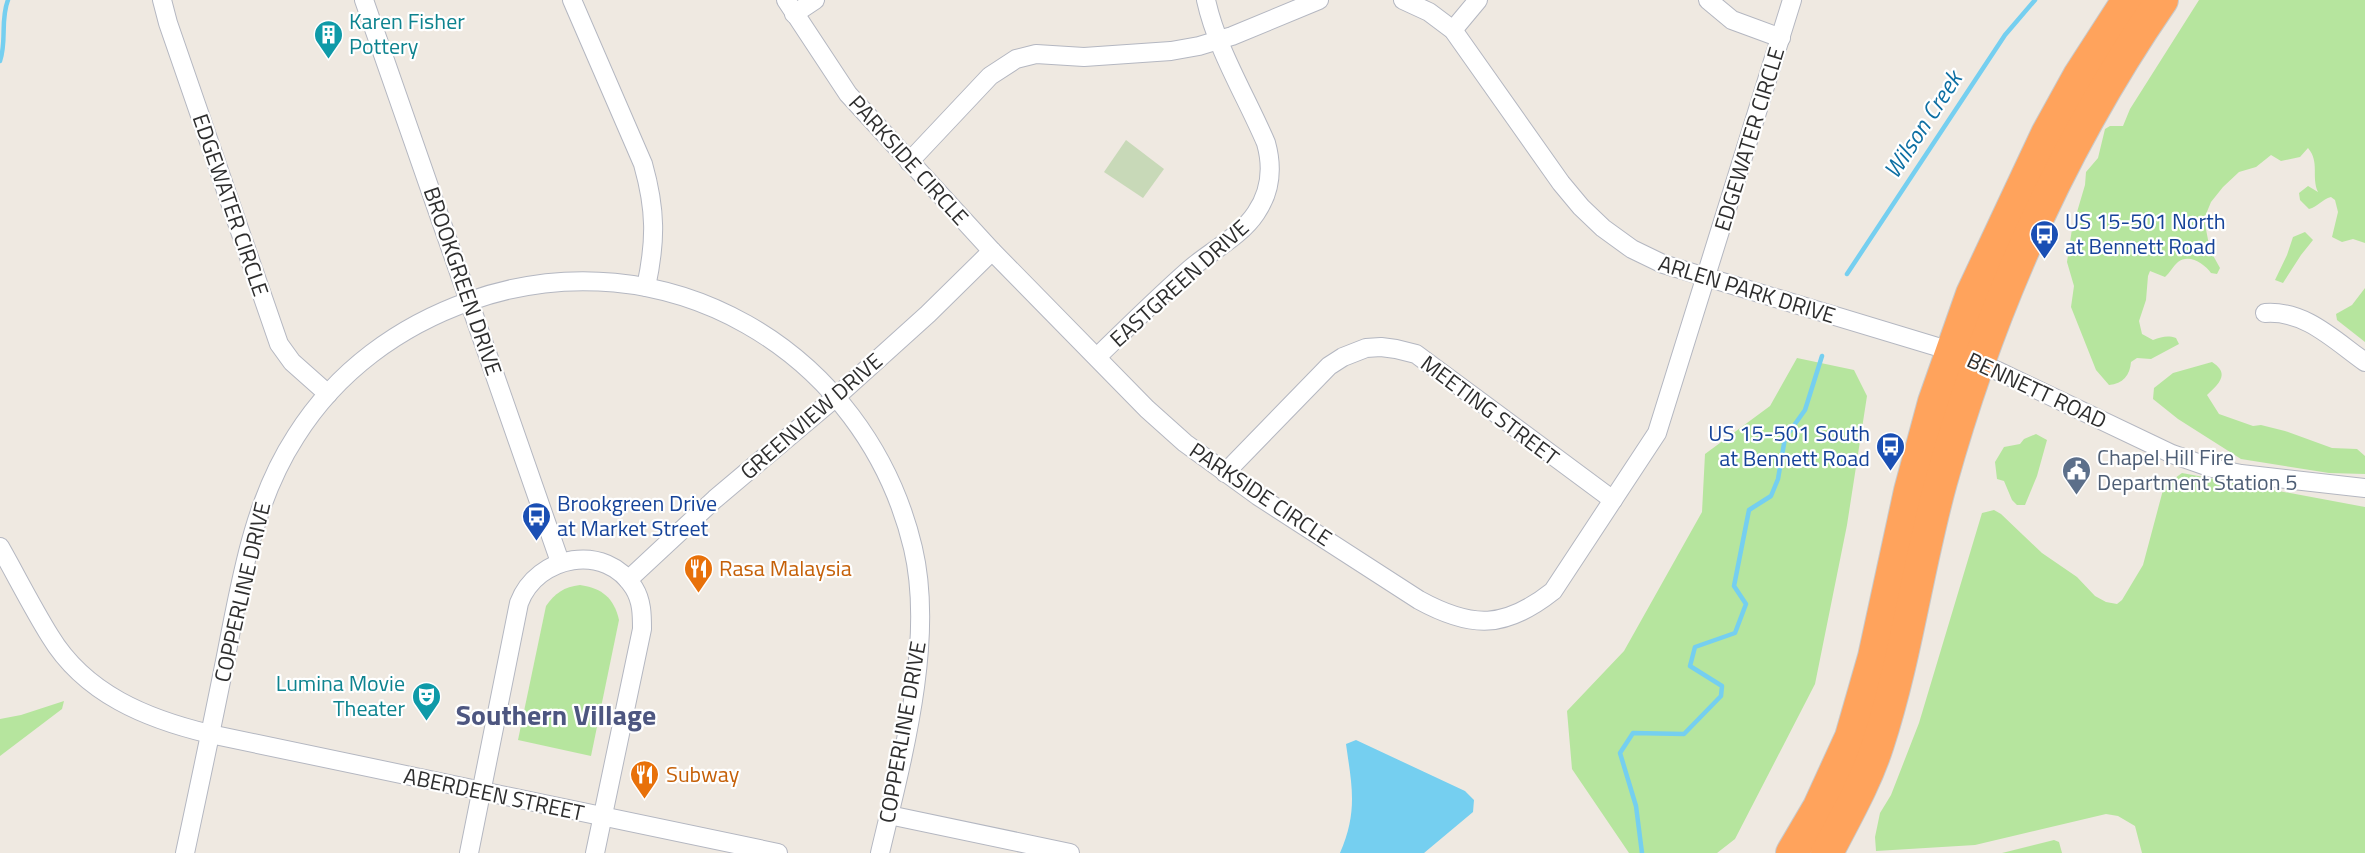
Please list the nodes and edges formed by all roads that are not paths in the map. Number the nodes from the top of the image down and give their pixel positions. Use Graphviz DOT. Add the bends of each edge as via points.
graph roads {
  1 [pos="162,0"];
  2 [pos="364,0"];
  3 [pos="572,0"];
  4 [pos="815,0"];
  5 [pos="1206,0"];
  6 [pos="1319,0"];
  7 [pos="1403,0"];
  8 [pos="1478,0"];
  9 [pos="1708,0"];
  10 [pos="1792,0"];
  11 [pos="2128,0"];
  12 [pos="2162,0"];
  13 [pos="790,7"];
  14 [pos="1453,30"];
  15 [pos="1780,38"];
  16 [pos="1219,40"];
  17 [pos="909,162"];
  18 [pos="992,251"];
  19 [pos="1706,278"];
  20 [pos="646,287"];
  21 [pos="470,301"];
  22 [pos="2265,313"];
  23 [pos="1965,356"];
  24 [pos="1096,357"];
  25 [pos="2365,362"];
  26 [pos="328,394"];
  27 [pos="836,397"];
  28 [pos="1226,473"];
  29 [pos="2365,488"];
  30 [pos="1613,500"];
  31 [pos="0,548"];
  32 [pos="560,562"];
  33 [pos="628,580"];
  34 [pos="210,735"];
  35 [pos="482,791"];
  36 [pos="889,815"];
  37 [pos="603,818"];
  38 [pos="185,853"];
  39 [pos="469,853"];
  40 [pos="595,853"];
  41 [pos="778,853"];
  42 [pos="880,853"];
  43 [pos="1070,853"];
  44 [pos="1792,853"];
  45 [pos="1827,853"];
  1 -- 26 [label="street, EDGEWATER CIRCLE" via="279,344 292,362"];
  2 -- 21 [label="street, BROOKGREEN DRIVE"];
  3 -- 20 [label="street" via="649,185 655,229"];
  4 -- 13 [label="street"];
  5 -- 16 [label="street, EASTGREEN DRIVE"];
  6 -- 16 [label="street"];
  7 -- 14 [label="street, ARLEN PARK DRIVE" via="1416,4"];
  8 -- 14 [label="street"];
  9 -- 15 [label="street" via="1732,20"];
  10 -- 15 [label="street, EDGEWATER CIRCLE"];
  11 -- 23 [label="highway" via="2079,76 2048,134 1972,294"];
  12 -- 23 [label="highway" via="2106,87 2042,205 1998,306"];
  13 -- 17 [label="street, PARKSIDE CIRCLE" via="848,94"];
  14 -- 19 [label="street, ARLEN PARK DRIVE" via="1581,207 1632,249"];
  15 -- 19 [label="street, EDGEWATER CIRCLE"];
  16 -- 17 [label="street" via="1171,51 1084,57 1036,54 1016,59 990,76"];
  16 -- 24 [label="street, EASTGREEN DRIVE" via="1271,161 1263,200 1248,224 1175,282"];
  17 -- 18 [label="street, PARKSIDE CIRCLE"];
  18 -- 24 [label="street, PARKSIDE CIRCLE"];
  18 -- 27 [label="street, GREENVIEW DRIVE"];
  19 -- 23 [label="street, ARLEN PARK DRIVE"];
  19 -- 30 [label="street, PARKSIDE CIRCLE" via="1657,433"];
  20 -- 21 [label="street, COPPERLINE DRIVE" via="599,282 545,283 518,286"];
  20 -- 27 [label="street, COPPERLINE DRIVE" via="693,299 743,323 796,358"];
  21 -- 26 [label="street, COPPERLINE DRIVE" via="429,317 398,335"];
  21 -- 32 [label="street, BROOKGREEN DRIVE"];
  22 -- 25 [label="street" via="2298,316"];
  23 -- 29 [label="street, BENNETT ROAD" via="2172,454 2212,468"];
  23 -- 44 [label="highway" via="1910,491 1874,657 1851,737 1819,807"];
  23 -- 45 [label="highway" via="1940,485 1878,746"];
  24 -- 28 [label="street, PARKSIDE CIRCLE" via="1146,409"];
  26 -- 34 [label="street, COPPERLINE DRIVE" via="296,436 266,492 245,560"];
  27 -- 33 [label="street, GREENVIEW DRIVE" via="715,499"];
  27 -- 36 [label="street, COPPERLINE DRIVE" via="868,438 890,477 914,550 920,646"];
  28 -- 30 [label="street, MEETING STREET" via="1329,366 1355,351 1396,348 1416,354"];
  28 -- 30 [label="street, PARKSIDE CIRCLE" via="1419,600 1446,615 1484,621 1519,613 1553,591"];
  31 -- 34 [label="street, ABERDEEN STREET" via="50,637 76,669 129,708"];
  32 -- 33 [label="street" via="576,559 610,566"];
  32 -- 35 [label="street" via="527,587 519,603"];
  33 -- 37 [label="street" via="642,611 642,629"];
  34 -- 35 [label="street, ABERDEEN STREET"];
  34 -- 38 [label="street, COPPERLINE DRIVE"];
  35 -- 37 [label="street, ABERDEEN STREET"];
  35 -- 39 [label="street"];
  36 -- 42 [label="street, COPPERLINE DRIVE"];
  36 -- 43 [label="street"];
  37 -- 40 [label="street"];
  37 -- 41 [label="street, ABERDEEN STREET"];
}
